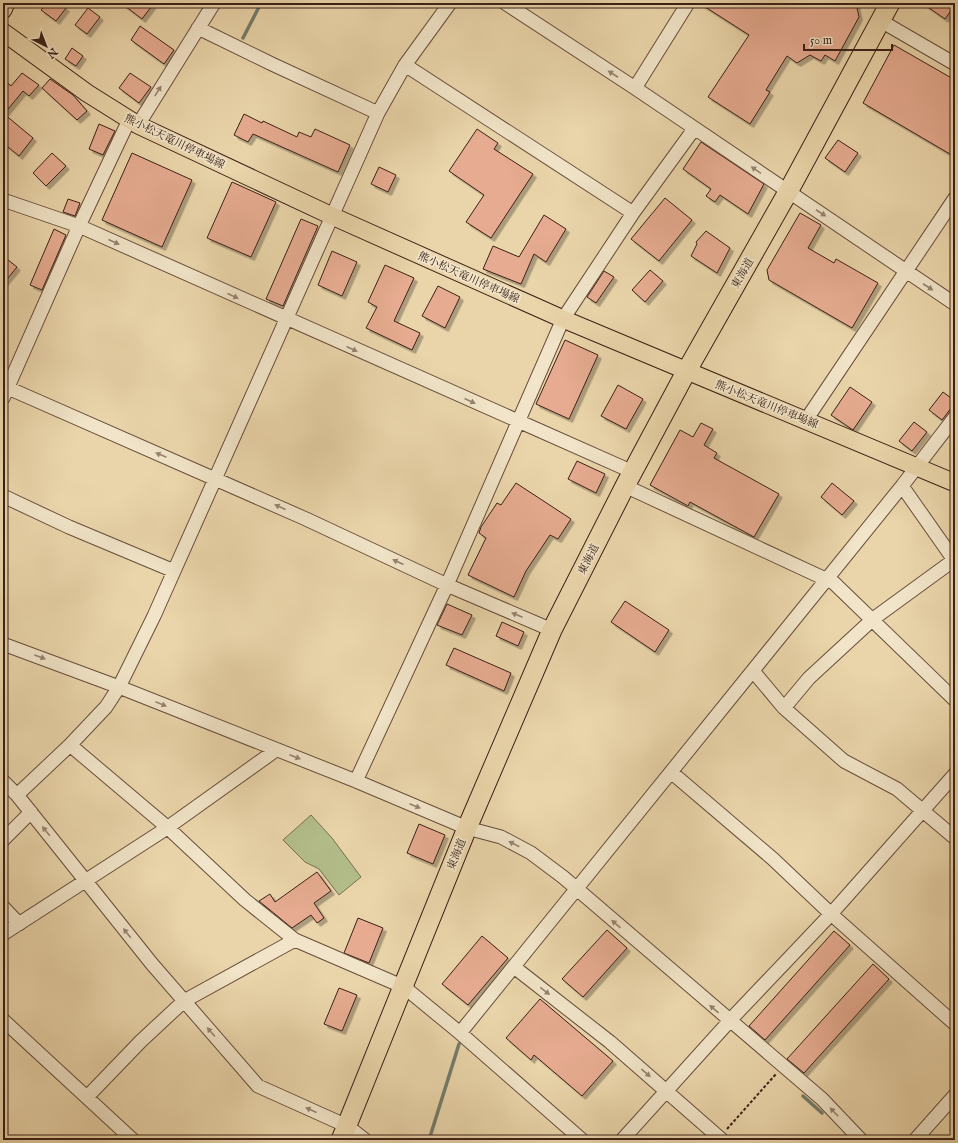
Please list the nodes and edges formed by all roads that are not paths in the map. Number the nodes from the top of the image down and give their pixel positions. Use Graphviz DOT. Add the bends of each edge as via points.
graph roads {
  1 [pos="6,3"];
  2 [pos="214,3"];
  3 [pos="450,3"];
  4 [pos="505,3"];
  5 [pos="688,3"];
  6 [pos="884,9"];
  7 [pos="3,10"];
  8 [pos="198,28"];
  9 [pos="3,32"];
  10 [pos="955,64"];
  11 [pos="405,65"];
  12 [pos="635,88"];
  13 [pos="378,113"];
  14 [pos="133,122"];
  15 [pos="694,129"];
  16 [pos="788,192"];
  17 [pos="955,198"];
  18 [pos="3,200"];
  19 [pos="633,213"];
  20 [pos="332,216"];
  21 [pos="79,226"];
  22 [pos="905,272"];
  23 [pos="955,304"];
  24 [pos="563,319"];
  25 [pos="286,320"];
  26 [pos="686,372"];
  27 [pos="5,393"];
  28 [pos="955,417"];
  29 [pos="806,420"];
  30 [pos="518,422"];
  31 [pos="918,467"];
  32 [pos="215,479"];
  33 [pos="629,479"];
  34 [pos="955,483"];
  35 [pos="902,486"];
  36 [pos="3,496"];
  37 [pos="174,571"];
  38 [pos="826,578"];
  39 [pos="447,585"];
  40 [pos="873,619"];
  41 [pos="552,630"];
  42 [pos="3,644"];
  43 [pos="753,671"];
  44 [pos="119,687"];
  45 [pos="955,700"];
  46 [pos="784,708"];
  47 [pos="70,745"];
  48 [pos="276,750"];
  49 [pos="671,772"];
  50 [pos="955,774"];
  51 [pos="356,781"];
  52 [pos="3,782"];
  53 [pos="17,795"];
  54 [pos="922,811"];
  55 [pos="31,812"];
  56 [pos="168,827"];
  57 [pos="467,828"];
  58 [pos="955,838"];
  59 [pos="3,840"];
  60 [pos="86,881"];
  61 [pos="576,889"];
  62 [pos="3,907"];
  63 [pos="831,914"];
  64 [pos="19,924"];
  65 [pos="3,934"];
  66 [pos="295,940"];
  67 [pos="514,967"];
  68 [pos="404,987"];
  69 [pos="184,1002"];
  70 [pos="3,1020"];
  71 [pos="730,1022"];
  72 [pos="955,1024"];
  73 [pos="460,1033"];
  74 [pos="667,1090"];
  75 [pos="955,1095"];
  76 [pos="86,1097"];
  77 [pos="344,1133"];
  78 [pos="125,1138"];
  79 [pos="721,1139"];
  80 [pos="365,1140"];
  81 [pos="582,1140"];
  82 [pos="622,1140"];
  83 [pos="861,1140"];
  84 [pos="914,1140"];
  1 -- 7 [label="main road"];
  2 -- 8 [label="street"];
  3 -- 11 [label="street"];
  12 -- 4 [label="street, one-way"];
  5 -- 12 [label="street"];
  6 -- 10 [label="street"];
  6 -- 16 [label="highway, 東海道"];
  8 -- 13 [label="street"];
  14 -- 8 [label="street, one-way"];
  9 -- 14 [label="main road, 熊小松天竜川停車場線" via="87,93"];
  11 -- 13 [label="street"];
  11 -- 19 [label="street"];
  12 -- 15 [label="street"];
  13 -- 20 [label="street"];
  14 -- 20 [label="main road, 熊小松天竜川停車場線"];
  14 -- 21 [label="street"];
  16 -- 15 [label="street, one-way"];
  15 -- 19 [label="street"];
  16 -- 22 [label="street, one-way"];
  16 -- 26 [label="highway, 東海道"];
  17 -- 22 [label="street"];
  18 -- 21 [label="street"];
  19 -- 24 [label="street"];
  20 -- 24 [label="main road, 熊小松天竜川停車場線"];
  20 -- 25 [label="street"];
  21 -- 25 [label="street, one-way"];
  21 -- 27 [label="street"];
  22 -- 23 [label="street, one-way"];
  22 -- 29 [label="street"];
  24 -- 26 [label="main road, 熊小松天竜川停車場線"];
  24 -- 30 [label="street"];
  25 -- 30 [label="street, one-way"];
  25 -- 32 [label="street"];
  26 -- 29 [label="main road, 熊小松天竜川停車場線"];
  26 -- 33 [label="highway, 東海道"];
  32 -- 27 [label="street, one-way"];
  28 -- 31 [label="street"];
  29 -- 31 [label="main road, 熊小松天竜川停車場線"];
  30 -- 33 [label="street"];
  30 -- 39 [label="street"];
  31 -- 34 [label="main road, 熊小松天竜川停車場線"];
  31 -- 35 [label="street"];
  32 -- 37 [label="street"];
  39 -- 32 [label="street, one-way"];
  33 -- 38 [label="street"];
  33 -- 41 [label="highway, 東海道"];
  35 -- 38 [label="street"];
  35 -- 40 [label="street" via="954,560"];
  36 -- 37 [label="street"];
  37 -- 44 [label="street"];
  38 -- 40 [label="street"];
  38 -- 43 [label="street"];
  41 -- 39 [label="street, one-way"];
  39 -- 51 [label="street"];
  40 -- 45 [label="street"];
  40 -- 46 [label="street" via="809,678"];
  41 -- 57 [label="highway, 東海道"];
  42 -- 44 [label="street, one-way"];
  43 -- 46 [label="street"];
  43 -- 49 [label="street"];
  44 -- 47 [label="street" via="106,707"];
  44 -- 48 [label="street, one-way"];
  46 -- 54 [label="street" via="844,761 897,789"];
  47 -- 53 [label="street"];
  47 -- 56 [label="street"];
  48 -- 51 [label="street, one-way"];
  48 -- 56 [label="street"];
  49 -- 61 [label="street"];
  49 -- 63 [label="street" via="773,859"];
  50 -- 54 [label="street"];
  51 -- 57 [label="street, one-way"];
  52 -- 53 [label="street"];
  53 -- 55 [label="street"];
  54 -- 58 [label="street"];
  54 -- 63 [label="street"];
  55 -- 59 [label="street"];
  60 -- 55 [label="street, one-way"];
  56 -- 60 [label="street"];
  56 -- 66 [label="street" via="246,900"];
  61 -- 57 [label="street, one-way" via="563,876 531,853 501,837"];
  57 -- 68 [label="highway, 東海道"];
  60 -- 64 [label="street"];
  69 -- 60 [label="street, one-way"];
  61 -- 67 [label="street"];
  71 -- 61 [label="street, one-way"];
  62 -- 64 [label="street"];
  63 -- 71 [label="street"];
  63 -- 72 [label="street"];
  64 -- 65 [label="street"];
  66 -- 68 [label="street"];
  66 -- 69 [label="street"];
  67 -- 73 [label="street"];
  67 -- 74 [label="street, one-way"];
  68 -- 73 [label="street"];
  68 -- 77 [label="highway, 東海道"];
  69 -- 76 [label="street"];
  77 -- 69 [label="street, one-way" via="258,1086"];
  70 -- 76 [label="street"];
  71 -- 74 [label="street"];
  83 -- 71 [label="street, one-way" via="822,1099"];
  73 -- 81 [label="street"];
  74 -- 79 [label="street"];
  74 -- 82 [label="street"];
  75 -- 84 [label="street"];
  76 -- 78 [label="street"];
  77 -- 80 [label="street"];
}
